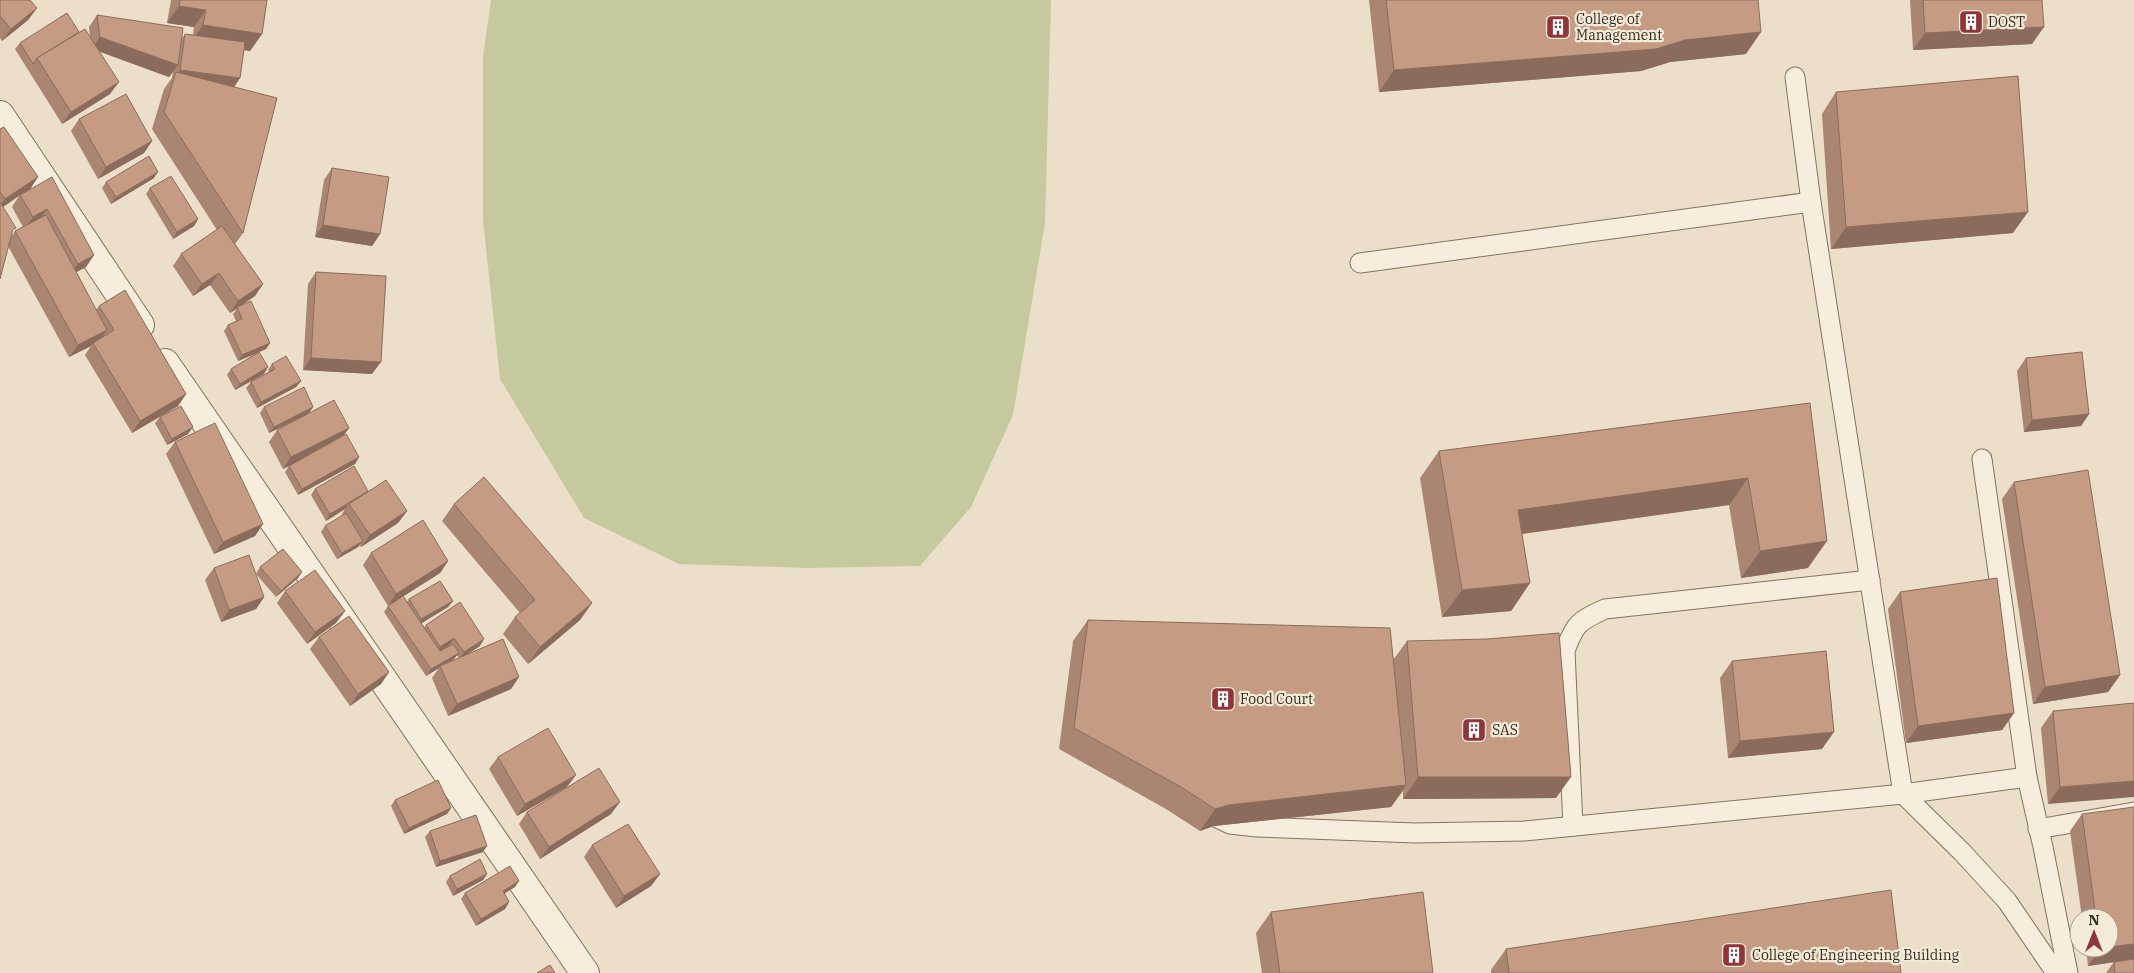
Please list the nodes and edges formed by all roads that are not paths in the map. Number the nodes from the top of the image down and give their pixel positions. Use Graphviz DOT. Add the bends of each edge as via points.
graph roads {
  1 [pos="1795,77"];
  2 [pos="0,115"];
  3 [pos="1811,202"];
  4 [pos="1360,263"];
  5 [pos="1982,459"];
  6 [pos="1870,580"];
  7 [pos="2027,777"];
  8 [pos="1904,794"];
  9 [pos="1199,805"];
  10 [pos="2134,812"];
  11 [pos="1573,826"];
  12 [pos="2038,829"];
  13 [pos="585,973"];
  14 [pos="2056,973"];
  15 [pos="2068,973"];
  1 -- 3 [label="lane"];
  2 -- 13 [label="street" via="183,390"];
  3 -- 4 [label="lane"];
  3 -- 6 [label="lane"];
  5 -- 7 [label="lane"];
  6 -- 8 [label="lane"];
  6 -- 11 [label="lane" via="1605,609 1583,619 1573,630 1565,650"];
  7 -- 8 [label="lane"];
  7 -- 12 [label="lane"];
  8 -- 11 [label="lane"];
  8 -- 14 [label="lane" via="2007,901"];
  9 -- 11 [label="lane" via="1230,824 1258,827 1415,833"];
  10 -- 12 [label="lane"];
  12 -- 15 [label="lane"];
}
